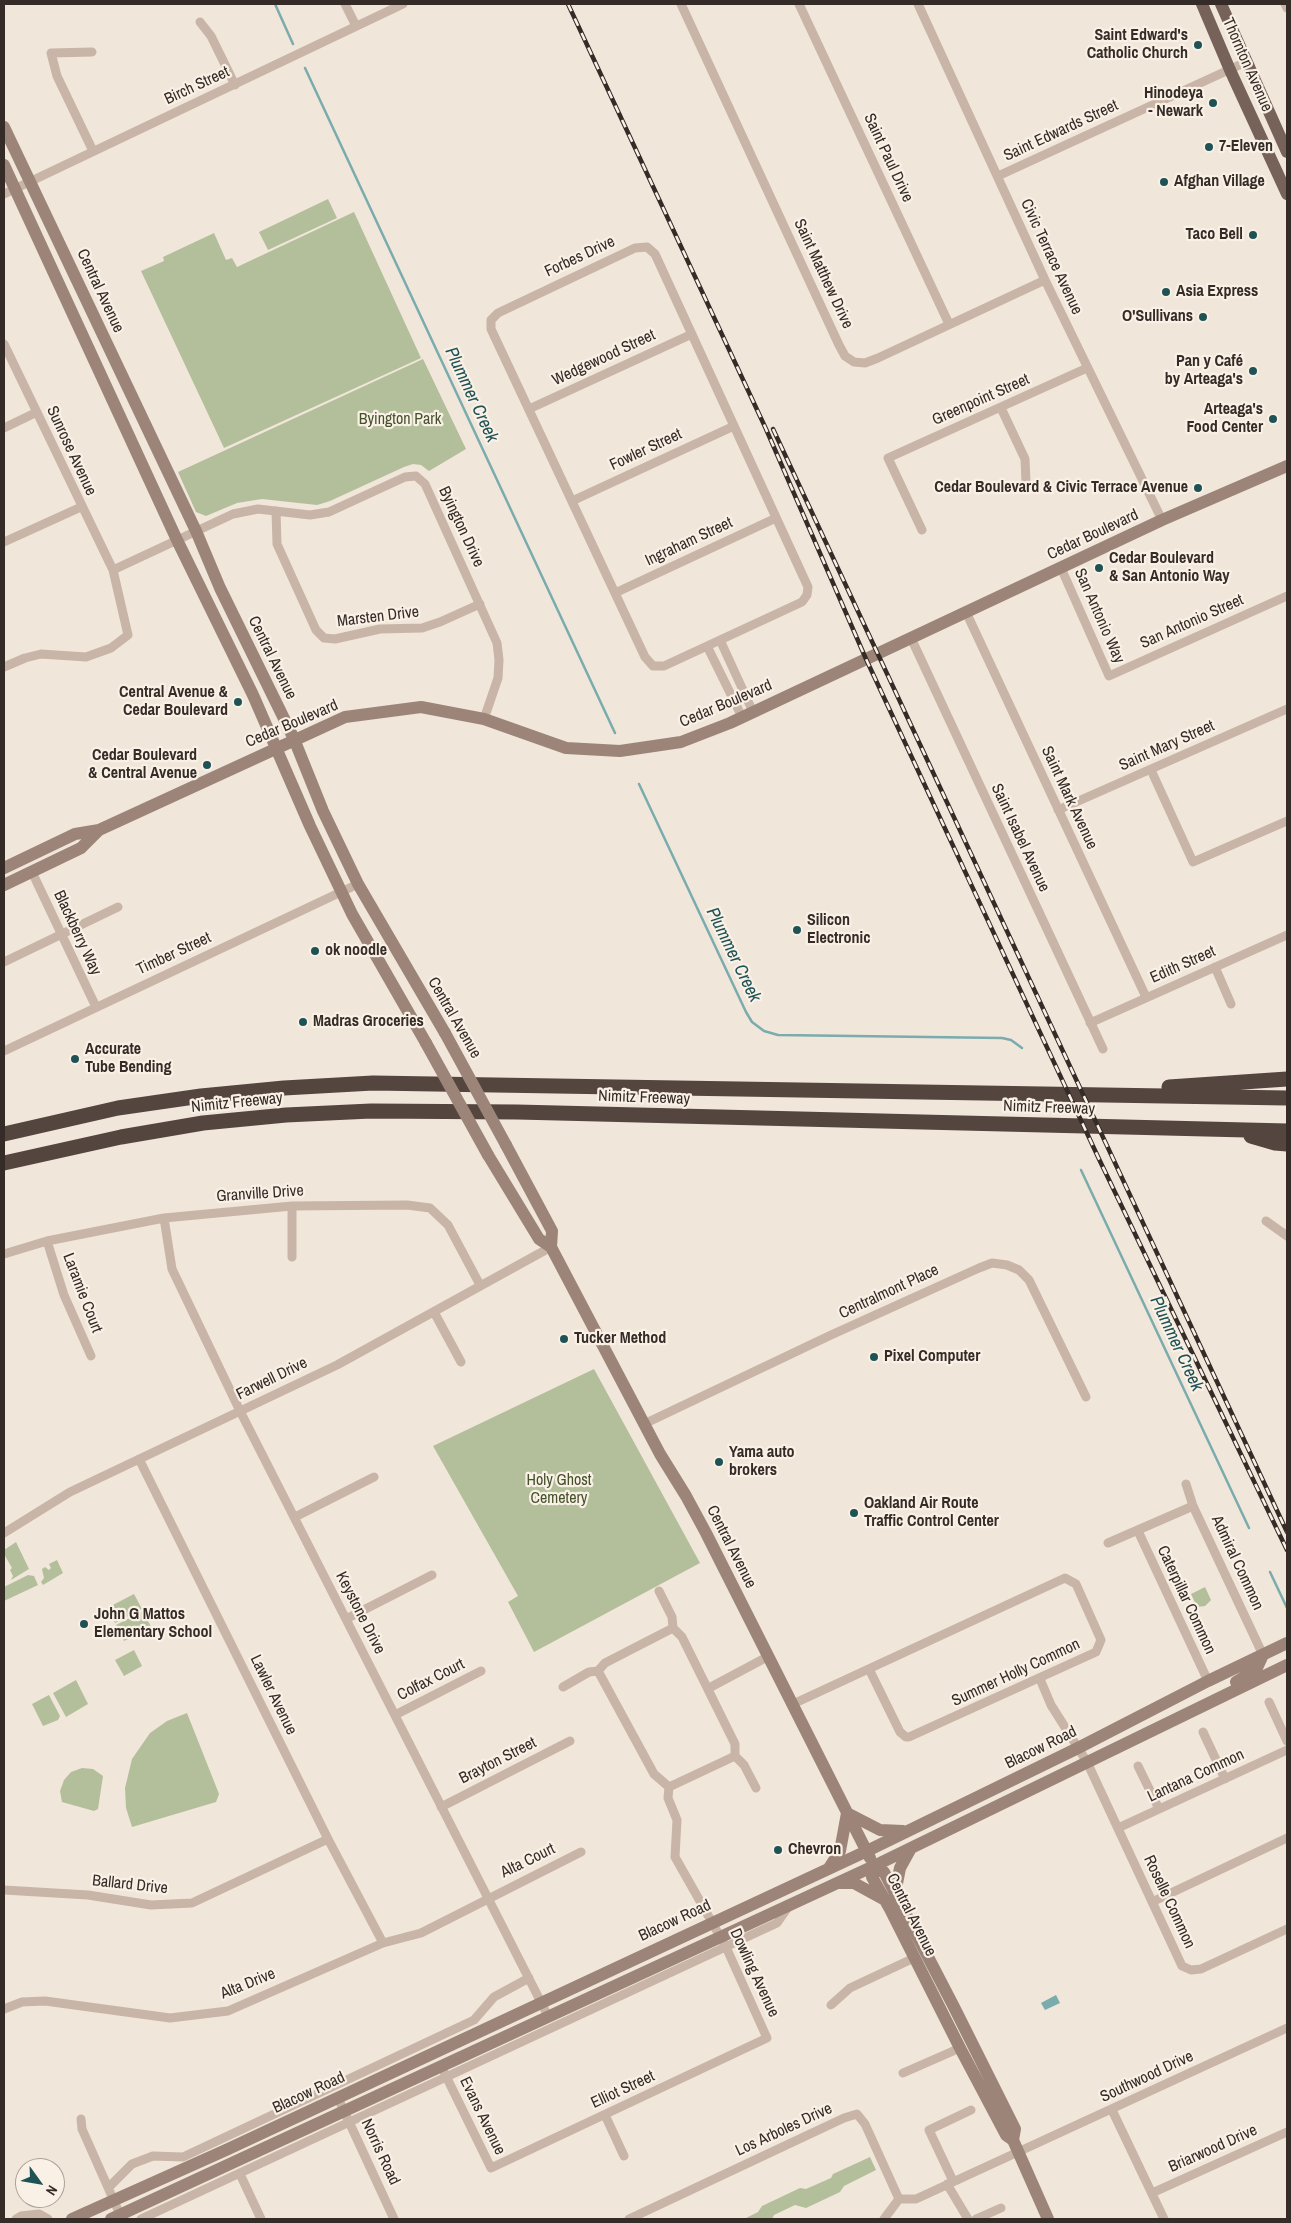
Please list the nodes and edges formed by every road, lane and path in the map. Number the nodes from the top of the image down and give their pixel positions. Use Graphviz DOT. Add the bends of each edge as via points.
graph roads {
  1 [pos="345,4"];
  2 [pos="403,4"];
  3 [pos="681,4"];
  4 [pos="799,4"];
  5 [pos="918,4"];
  6 [pos="1202,4"];
  7 [pos="1221,4"];
  8 [pos="1285,4"];
  9 [pos="1287,8"];
  10 [pos="200,22"];
  11 [pos="356,26"];
  12 [pos="92,52"];
  13 [pos="1246,62"];
  14 [pos="1230,70"];
  15 [pos="235,85"];
  16 [pos="4,127"];
  17 [pos="93,152"];
  18 [pos="1287,152"];
  19 [pos="4,165"];
  20 [pos="998,176"];
  21 [pos="30,182"];
  22 [pos="9,191"];
  23 [pos="1287,194"];
  24 [pos="1045,280"];
  25 [pos="949,324"];
  26 [pos="692,334"];
  27 [pos="4,344"];
  28 [pos="1087,368"];
  29 [pos="1001,408"];
  30 [pos="529,409"];
  31 [pos="36,412"];
  32 [pos="734,426"];
  33 [pos="4,428"];
  34 [pos="1287,466"];
  35 [pos="1026,482"];
  36 [pos="572,501"];
  37 [pos="81,507"];
  38 [pos="276,511"];
  39 [pos="776,518"];
  40 [pos="1162,520"];
  41 [pos="922,530"];
  42 [pos="196,531"];
  43 [pos="177,540"];
  44 [pos="4,542"];
  45 [pos="1061,568"];
  46 [pos="113,570"];
  47 [pos="615,593"];
  48 [pos="1287,596"];
  49 [pos="480,604"];
  50 [pos="966,612"];
  51 [pos="911,638"];
  52 [pos="720,640"];
  53 [pos="707,646"];
  54 [pos="4,667"];
  55 [pos="1109,676"];
  56 [pos="1287,709"];
  57 [pos="748,715"];
  58 [pos="484,719"];
  59 [pos="294,739"];
  60 [pos="277,747"];
  61 [pos="1151,770"];
  62 [pos="1058,810"];
  63 [pos="1287,820"];
  64 [pos="99,830"];
  65 [pos="4,868"];
  66 [pos="32,872"];
  67 [pos="4,884"];
  68 [pos="358,884"];
  69 [pos="342,892"];
  70 [pos="118,907"];
  71 [pos="61,934"];
  72 [pos="1287,935"];
  73 [pos="4,962"];
  74 [pos="1215,967"];
  75 [pos="1146,997"];
  76 [pos="1231,1004"];
  77 [pos="96,1007"];
  78 [pos="1090,1022"];
  79 [pos="1103,1050"];
  80 [pos="4,1051"];
  81 [pos="1287,1079"];
  82 [pos="1058,1095"];
  83 [pos="1287,1098"];
  84 [pos="1235,1131"];
  85 [pos="1287,1131"];
  86 [pos="4,1134"];
  87 [pos="1287,1144"];
  88 [pos="4,1163"];
  89 [pos="292,1206"];
  90 [pos="164,1218"];
  91 [pos="1266,1221"];
  92 [pos="1287,1236"];
  93 [pos="48,1241"];
  94 [pos="551,1247"];
  95 [pos="4,1254"];
  96 [pos="292,1257"];
  97 [pos="480,1285"];
  98 [pos="434,1312"];
  99 [pos="90,1356"];
  100 [pos="461,1362"];
  101 [pos="1086,1397"];
  102 [pos="240,1411"];
  103 [pos="644,1424"];
  104 [pos="139,1459"];
  105 [pos="374,1477"];
  106 [pos="1186,1484"];
  107 [pos="1193,1506"];
  108 [pos="295,1517"];
  109 [pos="1138,1531"];
  110 [pos="4,1533"];
  111 [pos="1108,1543"];
  112 [pos="432,1575"];
  113 [pos="658,1591"];
  114 [pos="346,1619"];
  115 [pos="673,1628"];
  116 [pos="1287,1643"];
  117 [pos="1263,1655"];
  118 [pos="769,1656"];
  119 [pos="1287,1665"];
  120 [pos="869,1669"];
  121 [pos="598,1671"];
  122 [pos="481,1672"];
  123 [pos="1040,1679"];
  124 [pos="1208,1681"];
  125 [pos="562,1687"];
  126 [pos="709,1688"];
  127 [pos="1220,1698"];
  128 [pos="1269,1702"];
  129 [pos="792,1704"];
  130 [pos="395,1715"];
  131 [pos="1203,1732"];
  132 [pos="570,1741"];
  133 [pos="1287,1741"];
  134 [pos="1078,1748"];
  135 [pos="1287,1750"];
  136 [pos="735,1756"];
  137 [pos="1087,1762"];
  138 [pos="1138,1766"];
  139 [pos="1225,1779"];
  140 [pos="669,1787"];
  141 [pos="756,1788"];
  142 [pos="441,1807"];
  143 [pos="1159,1809"];
  144 [pos="847,1813"];
  145 [pos="1118,1828"];
  146 [pos="909,1830"];
  147 [pos="1287,1838"];
  148 [pos="328,1839"];
  149 [pos="911,1848"];
  150 [pos="866,1851"];
  151 [pos="581,1852"];
  152 [pos="874,1866"];
  153 [pos="829,1868"];
  154 [pos="836,1883"];
  155 [pos="4,1890"];
  156 [pos="890,1897"];
  157 [pos="488,1898"];
  158 [pos="1152,1902"];
  159 [pos="712,1922"];
  160 [pos="1287,1929"];
  161 [pos="723,1942"];
  162 [pos="383,1943"];
  163 [pos="914,1958"];
  164 [pos="529,1978"];
  165 [pos="542,2002"];
  166 [pos="832,2005"];
  167 [pos="4,2009"];
  168 [pos="548,2016"];
  169 [pos="1287,2028"];
  170 [pos="767,2038"];
  171 [pos="960,2048"];
  172 [pos="443,2070"];
  173 [pos="903,2073"];
  174 [pos="338,2098"];
  175 [pos="971,2110"];
  176 [pos="1112,2110"];
  177 [pos="605,2115"];
  178 [pos="347,2117"];
  179 [pos="81,2119"];
  180 [pos="1287,2132"];
  181 [pos="1016,2145"];
  182 [pos="624,2156"];
  183 [pos="491,2168"];
  184 [pos="240,2174"];
  185 [pos="950,2183"];
  186 [pos="109,2187"];
  187 [pos="1152,2194"];
  188 [pos="899,2199"];
  189 [pos="114,2200"];
  190 [pos="1000,2208"];
  191 [pos="644,2216"];
  192 [pos="118,2218"];
  193 [pos="16,2219"];
  194 [pos="48,2219"];
  195 [pos="72,2219"];
  196 [pos="141,2219"];
  197 [pos="261,2219"];
  198 [pos="394,2219"];
  199 [pos="629,2219"];
  200 [pos="884,2219"];
  201 [pos="968,2219"];
  202 [pos="976,2219"];
  203 [pos="1048,2219"];
  204 [pos="1164,2219"];
  1 -- 11 [label="street"];
  2 -- 11 [label="street, Birch Street"];
  3 -- 25 [label="street, Saint Matthew Drive" via="845,356 854,362 865,363"];
  4 -- 25 [label="street, Saint Paul Drive"];
  5 -- 20 [label="street, Civic Terrace Avenue"];
  6 -- 14 [label="main road, Thornton Avenue"];
  7 -- 13 [label="main road, Thornton Avenue"];
  8 -- 9 [label="street"];
  10 -- 15 [label="street" via="211,36"];
  11 -- 15 [label="street, Birch Street"];
  12 -- 17 [label="street" via="51,53 57,76"];
  13 -- 14 [label="street, Saint Edwards Street"];
  13 -- 18 [label="main road, Thornton Avenue"];
  14 -- 20 [label="street, Saint Edwards Street"];
  14 -- 23 [label="main road, Thornton Avenue"];
  15 -- 17 [label="street, Birch Street"];
  16 -- 21 [label="main road, Central Avenue"];
  17 -- 21 [label="street, Birch Street"];
  19 -- 22 [label="main road, Central Avenue"];
  20 -- 24 [label="street, Civic Terrace Avenue"];
  21 -- 22 [label="street, Birch Street"];
  21 -- 42 [label="main road, Central Avenue"];
  22 -- 43 [label="main road, Central Avenue"];
  24 -- 25 [label="street, Saint Matthew Drive"];
  24 -- 28 [label="street, Civic Terrace Avenue"];
  26 -- 30 [label="street, Wedgewood Street"];
  26 -- 30 [label="street, Forbes Drive" via="655,254 647,247 626,252 498,313 491,320 490,328"];
  26 -- 32 [label="street, Forbes Drive"];
  27 -- 31 [label="street, Sunrose Avenue"];
  28 -- 29 [label="street, Greenpoint Street"];
  28 -- 40 [label="street, Civic Terrace Avenue"];
  29 -- 35 [label="street" via="1025,459"];
  29 -- 41 [label="street, Greenpoint Street" via="888,458"];
  30 -- 36 [label="street, Forbes Drive"];
  31 -- 33 [label="street"];
  31 -- 37 [label="street, Sunrose Avenue"];
  32 -- 36 [label="street, Fowler Street"];
  32 -- 39 [label="street, Forbes Drive"];
  34 -- 40 [label="main road, Cedar Boulevard"];
  36 -- 47 [label="street, Forbes Drive"];
  37 -- 44 [label="street"];
  37 -- 46 [label="street, Sunrose Avenue"];
  38 -- 42 [label="street, Byington Drive" via="258,509 233,514"];
  38 -- 49 [label="street, Byington Drive" via="310,515 329,512 405,477 416,476 425,484"];
  38 -- 49 [label="street, Marsten Drive" via="277,544 316,630 324,638 335,639 380,629 422,628"];
  39 -- 47 [label="street, Ingraham Street"];
  39 -- 52 [label="street, Forbes Drive" via="808,587 807,595 802,602"];
  40 -- 45 [label="main road, Cedar Boulevard"];
  42 -- 43 [label="street, Byington Drive"];
  42 -- 59 [label="main road, Central Avenue" via="220,588"];
  43 -- 46 [label="street, Byington Drive"];
  43 -- 60 [label="main road, Central Avenue"];
  45 -- 50 [label="main road, Cedar Boulevard"];
  45 -- 55 [label="street, San Antonio Way"];
  46 -- 54 [label="street, Sunrose Avenue" via="128,635 111,648 86,657 41,654"];
  47 -- 53 [label="street, Forbes Drive" via="646,658 653,666 664,666"];
  48 -- 55 [label="street, San Antonio Street"];
  49 -- 58 [label="street, Byington Drive" via="497,643 499,660 498,678"];
  50 -- 51 [label="main road, Cedar Boulevard"];
  50 -- 62 [label="street, Saint Mark Avenue"];
  51 -- 57 [label="main road, Cedar Boulevard"];
  51 -- 78 [label="street, Saint Isabel Avenue"];
  52 -- 53 [label="street, Forbes Drive"];
  52 -- 57 [label="street"];
  53 -- 57 [label="street"];
  56 -- 61 [label="street, Saint Mary Street"];
  57 -- 58 [label="main road, Cedar Boulevard" via="681,742 620,751 566,748"];
  58 -- 59 [label="main road, Cedar Boulevard" via="421,707 345,717"];
  59 -- 60 [label="main road, Cedar Boulevard"];
  59 -- 68 [label="main road, Central Avenue" via="323,811"];
  60 -- 64 [label="main road, Cedar Boulevard"];
  60 -- 69 [label="main road, Central Avenue"];
  61 -- 62 [label="street, Saint Mary Street"];
  61 -- 63 [label="street" via="1193,862"];
  62 -- 75 [label="street, Saint Mark Avenue"];
  64 -- 65 [label="main road, Cedar Boulevard" via="75,834"];
  64 -- 66 [label="main road, Cedar Boulevard" via="81,848"];
  66 -- 67 [label="main road, Cedar Boulevard"];
  66 -- 71 [label="street, Blackberry Way"];
  68 -- 69 [label="street, Timber Street"];
  68 -- 94 [label="main road, Central Avenue, bridge" via="552,1231"];
  69 -- 77 [label="street, Timber Street"];
  69 -- 94 [label="main road, Central Avenue, bridge" via="488,1155 539,1239"];
  70 -- 71 [label="street"];
  71 -- 73 [label="street"];
  71 -- 77 [label="street, Blackberry Way"];
  72 -- 74 [label="street, Edith Street"];
  74 -- 75 [label="street, Edith Street"];
  74 -- 76 [label="street"];
  75 -- 78 [label="street, Edith Street"];
  77 -- 80 [label="street, Timber Street"];
  78 -- 79 [label="street, Saint Isabel Avenue"];
  81 -- 82 [label="highway"];
  82 -- 83 [label="highway, Nimitz Freeway"];
  82 -- 86 [label="highway, Nimitz Freeway" via="373,1083 284,1088 118,1108"];
  84 -- 85 [label="highway, Nimitz Freeway"];
  84 -- 87 [label="highway"];
  84 -- 88 [label="highway, Nimitz Freeway" via="371,1111 203,1123"];
  89 -- 90 [label="street, Granville Drive"];
  89 -- 96 [label="street"];
  89 -- 97 [label="street, Granville Drive" via="407,1205 430,1208 448,1225"];
  90 -- 93 [label="street, Granville Drive"];
  90 -- 102 [label="street, Keystone Drive" via="172,1269"];
  91 -- 92 [label="street"];
  93 -- 95 [label="street, Granville Drive"];
  93 -- 99 [label="street, Laramie Court" via="64,1295"];
  94 -- 97 [label="street, Farwell Drive"];
  94 -- 103 [label="main road, Central Avenue"];
  97 -- 98 [label="street, Farwell Drive"];
  98 -- 100 [label="street"];
  98 -- 102 [label="street, Farwell Drive"];
  101 -- 103 [label="street, Centralmont Place" via="1029,1280 1019,1270 992,1263"];
  102 -- 104 [label="street, Farwell Drive"];
  102 -- 108 [label="street, Keystone Drive"];
  103 -- 118 [label="main road, Central Avenue" via="686,1496"];
  104 -- 110 [label="street, Farwell Drive" via="70,1492"];
  104 -- 148 [label="street, Lawler Avenue"];
  105 -- 108 [label="street"];
  106 -- 107 [label="street, Admiral Common"];
  107 -- 109 [label="street"];
  107 -- 117 [label="street, Admiral Common"];
  108 -- 114 [label="street, Keystone Drive"];
  109 -- 111 [label="street"];
  109 -- 124 [label="street, Caterpillar Common"];
  112 -- 114 [label="street"];
  113 -- 115 [label="street" via="672,1617"];
  114 -- 130 [label="street, Keystone Drive"];
  115 -- 121 [label="street" via="605,1663"];
  115 -- 126 [label="street" via="682,1637"];
  116 -- 117 [label="main road, Blacow Road"];
  117 -- 124 [label="main road, Blacow Road"];
  117 -- 127 [label="main road" via="1256,1670 1235,1683"];
  118 -- 126 [label="street"];
  118 -- 129 [label="main road, Central Avenue"];
  119 -- 127 [label="main road, Blacow Road"];
  120 -- 123 [label="street, Summer Holly Common" via="900,1732 906,1737"];
  120 -- 123 [label="street, Summer Holly Common" via="1065,1578 1076,1584 1101,1640 1096,1652"];
  120 -- 129 [label="street, Summer Holly Common"];
  121 -- 125 [label="street" via="589,1672"];
  121 -- 140 [label="street" via="654,1774"];
  122 -- 130 [label="street, Colfax Court"];
  123 -- 134 [label="street, Roselle Common" via="1051,1705"];
  124 -- 134 [label="main road, Blacow Road"];
  126 -- 136 [label="street" via="736,1744"];
  127 -- 137 [label="main road, Blacow Road"];
  128 -- 133 [label="street"];
  129 -- 144 [label="main road, Central Avenue"];
  130 -- 142 [label="street, Keystone Drive"];
  131 -- 139 [label="street"];
  132 -- 142 [label="street, Brayton Street"];
  134 -- 137 [label="street, Roselle Common"];
  134 -- 146 [label="main road, Blacow Road"];
  135 -- 139 [label="street, Lantana Common"];
  136 -- 140 [label="street"];
  136 -- 141 [label="street" via="744,1765"];
  137 -- 145 [label="street, Roselle Common"];
  137 -- 149 [label="main road, Blacow Road"];
  138 -- 143 [label="street"];
  139 -- 143 [label="street, Lantana Common"];
  140 -- 159 [label="street, Dowling Avenue" via="668,1798 677,1820 675,1857"];
  142 -- 157 [label="street, Keystone Drive"];
  143 -- 145 [label="street, Lantana Common"];
  144 -- 146 [label="main road" via="880,1830"];
  144 -- 150 [label="main road, Central Avenue"];
  144 -- 153 [label="main road" via="840,1852"];
  145 -- 158 [label="street, Roselle Common"];
  146 -- 150 [label="main road, Blacow Road"];
  147 -- 158 [label="street"];
  148 -- 155 [label="street, Ballard Drive" via="192,1903 151,1905 88,1895"];
  148 -- 162 [label="street, Lawler Avenue"];
  149 -- 152 [label="main road, Blacow Road"];
  149 -- 156 [label="main road"];
  150 -- 152 [label="main road, Central Avenue"];
  150 -- 153 [label="main road, Blacow Road"];
  151 -- 157 [label="street, Alta Court"];
  152 -- 154 [label="main road, Blacow Road"];
  153 -- 159 [label="main road, Blacow Road"];
  154 -- 156 [label="main road" via="854,1884"];
  154 -- 161 [label="main road, Blacow Road"];
  156 -- 163 [label="main road, Central Avenue"];
  156 -- 181 [label="main road, Central Avenue" via="1015,2129"];
  157 -- 162 [label="street, Alta Drive" via="421,1933"];
  157 -- 164 [label="street, Keystone Drive"];
  158 -- 160 [label="street, Roselle Common" via="1182,1966 1191,1970 1201,1969"];
  159 -- 161 [label="street, Dowling Avenue"];
  159 -- 165 [label="main road, Blacow Road"];
  161 -- 168 [label="main road, Blacow Road"];
  161 -- 170 [label="street, Dowling Avenue"];
  161 -- 172 [label="street, Blacow Road"];
  162 -- 167 [label="street, Alta Drive" via="228,2011 170,2018 45,2001 22,2002"];
  163 -- 166 [label="street" via="850,1988"];
  163 -- 171 [label="main road, Central Avenue"];
  164 -- 165 [label="street, Keystone Drive"];
  164 -- 186 [label="street, Blacow Road" via="494,1997 474,2020 183,2157 153,2156 132,2164"];
  165 -- 168 [label="street, Keystone Drive"];
  165 -- 174 [label="main road, Blacow Road"];
  168 -- 172 [label="main road, Blacow Road"];
  169 -- 176 [label="street, Southwood Drive"];
  170 -- 177 [label="street, Elliot Street"];
  171 -- 173 [label="street"];
  171 -- 181 [label="main road, Central Avenue" via="1006,2135"];
  172 -- 178 [label="main road, Blacow Road"];
  172 -- 183 [label="street, Evans Avenue"];
  174 -- 178 [label="street, Norris Road"];
  174 -- 189 [label="main road, Blacow Road"];
  175 -- 185 [label="street" via="929,2130"];
  176 -- 181 [label="street, Southwood Drive"];
  176 -- 187 [label="street"];
  177 -- 182 [label="street"];
  177 -- 183 [label="street, Elliot Street"];
  178 -- 184 [label="street, Blacow Road"];
  178 -- 192 [label="main road, Blacow Road"];
  178 -- 198 [label="street, Norris Road"];
  179 -- 186 [label="street" via="82,2129"];
  180 -- 187 [label="street, Briarwood Drive"];
  181 -- 185 [label="street"];
  181 -- 203 [label="main road, Central Avenue"];
  184 -- 196 [label="street, Blacow Road"];
  184 -- 197 [label="street"];
  185 -- 188 [label="street" via="916,2199"];
  185 -- 201 [label="street"];
  186 -- 189 [label="street"];
  187 -- 204 [label="street"];
  188 -- 191 [label="street, Los Arboles Drive" via="865,2124 857,2114"];
  188 -- 200 [label="street"];
  189 -- 192 [label="street"];
  189 -- 195 [label="main road, Blacow Road"];
  190 -- 202 [label="street"];
  191 -- 199 [label="street, Los Arboles Drive"];
  193 -- 194 [label="street" via="39,2214"];
}
